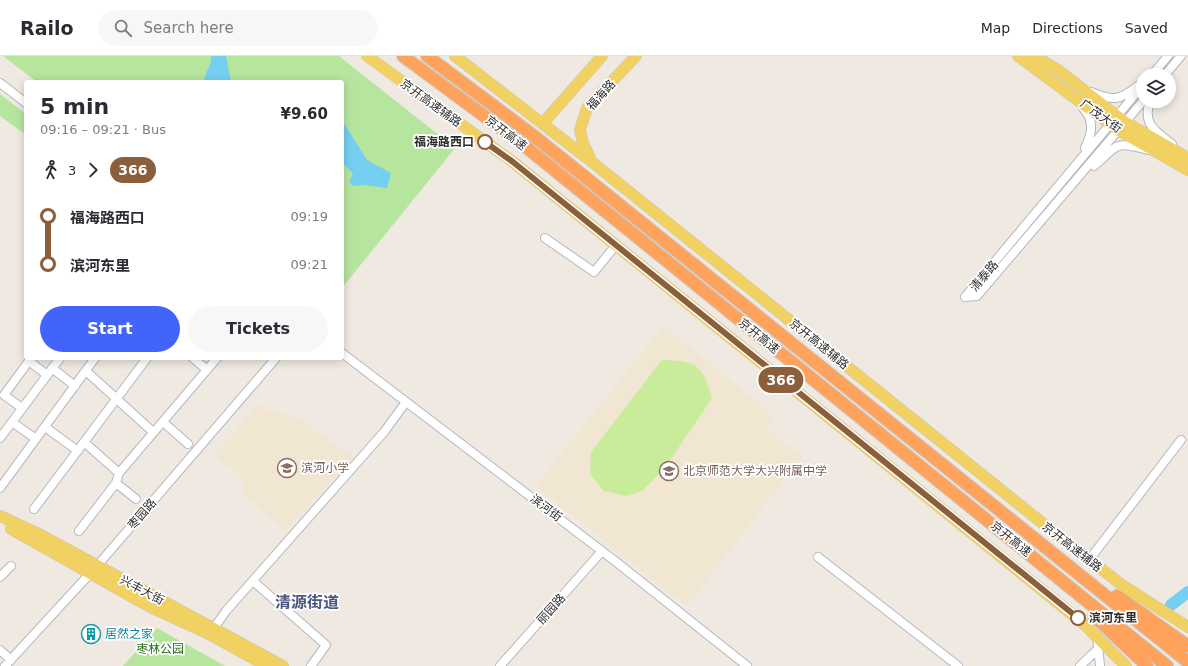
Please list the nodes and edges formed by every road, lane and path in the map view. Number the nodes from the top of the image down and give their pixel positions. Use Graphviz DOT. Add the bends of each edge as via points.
graph roads {
  1 [pos="367,56"];
  2 [pos="403,56"];
  3 [pos="427,56"];
  4 [pos="455,56"];
  5 [pos="602,56"];
  6 [pos="636,56"];
  7 [pos="1018,56"];
  8 [pos="1034,56"];
  9 [pos="1168,56"];
  10 [pos="1181,56"];
  11 [pos="1157,68"];
  12 [pos="1171,68"];
  13 [pos="0,82"];
  14 [pos="1079,87"];
  15 [pos="1136,87"];
  16 [pos="1064,89"];
  17 [pos="1136,96"];
  18 [pos="24,102"];
  19 [pos="1136,107"];
  20 [pos="1148,108"];
  21 [pos="543,123"];
  22 [pos="1118,123"];
  23 [pos="1159,153"];
  24 [pos="1188,157"];
  25 [pos="1079,160"];
  26 [pos="592,162"];
  27 [pos="1188,170"];
  28 [pos="1077,178"];
  29 [pos="545,238"];
  30 [pos="616,245"];
  31 [pos="344,355"];
  32 [pos="59,360"];
  33 [pos="95,360"];
  34 [pos="145,360"];
  35 [pos="195,360"];
  36 [pos="215,360"];
  37 [pos="274,360"];
  38 [pos="207,370"];
  39 [pos="50,372"];
  40 [pos="86,372"];
  41 [pos="75,386"];
  42 [pos="116,399"];
  43 [pos="406,402"];
  44 [pos="22,408"];
  45 [pos="12,422"];
  46 [pos="164,422"];
  47 [pos="45,427"];
  48 [pos="153,432"];
  49 [pos="1,435"];
  50 [pos="36,438"];
  51 [pos="1181,440"];
  52 [pos="84,442"];
  53 [pos="188,444"];
  54 [pos="78,451"];
  55 [pos="119,473"];
  56 [pos="116,483"];
  57 [pos="0,488"];
  58 [pos="136,499"];
  59 [pos="34,509"];
  60 [pos="0,516"];
  61 [pos="0,523"];
  62 [pos="79,531"];
  63 [pos="602,551"];
  64 [pos="818,557"];
  65 [pos="1089,560"];
  66 [pos="10,566"];
  67 [pos="93,570"];
  68 [pos="0,577"];
  69 [pos="253,581"];
  70 [pos="1185,625"];
  71 [pos="214,628"];
  72 [pos="1097,636"];
  73 [pos="1122,636"];
  74 [pos="1169,639"];
  75 [pos="1188,646"];
  76 [pos="1098,649"];
  77 [pos="0,650"];
  78 [pos="1188,662"];
  79 [pos="8,663"];
  80 [pos="266,666"];
  81 [pos="283,666"];
  82 [pos="311,666"];
  83 [pos="500,666"];
  84 [pos="747,666"];
  85 [pos="958,666"];
  86 [pos="1080,666"];
  87 [pos="1100,666"];
  88 [pos="1126,666"];
  89 [pos="1147,666"];
  90 [pos="1167,666"];
  1 -- 30 [label="main road, 京开高速辅路" via="513,162"];
  2 -- 73 [label="highway, 京开高速" via="526,147 1048,570"];
  3 -- 74 [label="highway, 京开高速" via="540,141 1059,558"];
  4 -- 21 [label="main road, 京开高速辅路"];
  5 -- 21 [label="main road, 福海路"];
  6 -- 26 [label="main road, 福海路" via="586,108 580,130"];
  7 -- 16 [label="main road, 广茂大街"];
  8 -- 14 [label="main road, 广茂大街" via="1058,70"];
  9 -- 11 [label="street"];
  10 -- 12 [label="street"];
  13 -- 18 [label="street"];
  14 -- 15 [label="street" via="1105,98 1116,99 1124,97"];
  14 -- 22 [label="main road, 广茂大街"];
  16 -- 22 [label="main road, 广茂大街"];
  16 -- 25 [label="street" via="1090,115 1092,124 1090,138"];
  17 -- 22 [label="street, 清泰路"];
  19 -- 22 [label="street, 清泰路"];
  20 -- 24 [label="street" via="1148,121 1153,128"];
  21 -- 26 [label="main road, 京开高速辅路"];
  22 -- 23 [label="main road, 广茂大街"];
  22 -- 24 [label="main road, 广茂大街"];
  22 -- 25 [label="street, 清泰路"];
  22 -- 28 [label="street, 清泰路"];
  23 -- 27 [label="main road, 广茂大街"];
  23 -- 28 [label="street" via="1129,145 1115,146 1096,165"];
  25 -- 28 [label="street, 清泰路" via="965,297 977,296"];
  26 -- 65 [label="main road, 京开高速辅路"];
  29 -- 30 [label="street" via="594,272"];
  30 -- 72 [label="main road, 京开高速辅路"];
  31 -- 43 [label="street, 滨河街"];
  32 -- 39 [label="street"];
  33 -- 40 [label="street"];
  34 -- 42 [label="street"];
  35 -- 38 [label="street"];
  36 -- 38 [label="street"];
  37 -- 67 [label="street, 枣园路"];
  38 -- 46 [label="street"];
  39 -- 41 [label="street"];
  39 -- 44 [label="street"];
  39 -- 44 [label="street" via="29,362 25,367 4,395"];
  40 -- 41 [label="street"];
  40 -- 42 [label="street"];
  41 -- 47 [label="street"];
  42 -- 48 [label="street"];
  42 -- 52 [label="street"];
  43 -- 63 [label="street, 滨河街"];
  43 -- 69 [label="street" via="384,432"];
  44 -- 45 [label="street"];
  45 -- 49 [label="street"];
  45 -- 50 [label="street"];
  46 -- 48 [label="street"];
  46 -- 53 [label="street"];
  47 -- 50 [label="street"];
  47 -- 54 [label="street"];
  48 -- 55 [label="street"];
  50 -- 57 [label="street"];
  51 -- 65 [label="street"];
  52 -- 54 [label="street"];
  52 -- 55 [label="street"];
  54 -- 59 [label="street"];
  55 -- 56 [label="street"];
  56 -- 58 [label="street"];
  56 -- 62 [label="street"];
  60 -- 67 [label="main road, 兴丰大街"];
  61 -- 67 [label="main road, 兴丰大街"];
  63 -- 83 [label="street, 丽园路"];
  63 -- 84 [label="street, 滨河街"];
  64 -- 85 [label="street"];
  65 -- 70 [label="main road, 京开高速辅路" via="1122,585"];
  66 -- 68 [label="street"];
  67 -- 71 [label="main road, 兴丰大街"];
  67 -- 79 [label="street, 枣园路"];
  67 -- 80 [label="main road, 兴丰大街" via="152,608 207,633"];
  69 -- 71 [label="street"];
  69 -- 82 [label="street" via="326,645"];
  71 -- 81 [label="main road, 兴丰大街"];
  72 -- 76 [label="street"];
  72 -- 88 [label="main road, 京开高速辅路"];
  73 -- 89 [label="highway"];
  73 -- 90 [label="highway, 京开高速"];
  74 -- 75 [label="highway"];
  74 -- 78 [label="highway"];
  76 -- 86 [label="street"];
  76 -- 87 [label="street"];
  77 -- 79 [label="street"];
}
